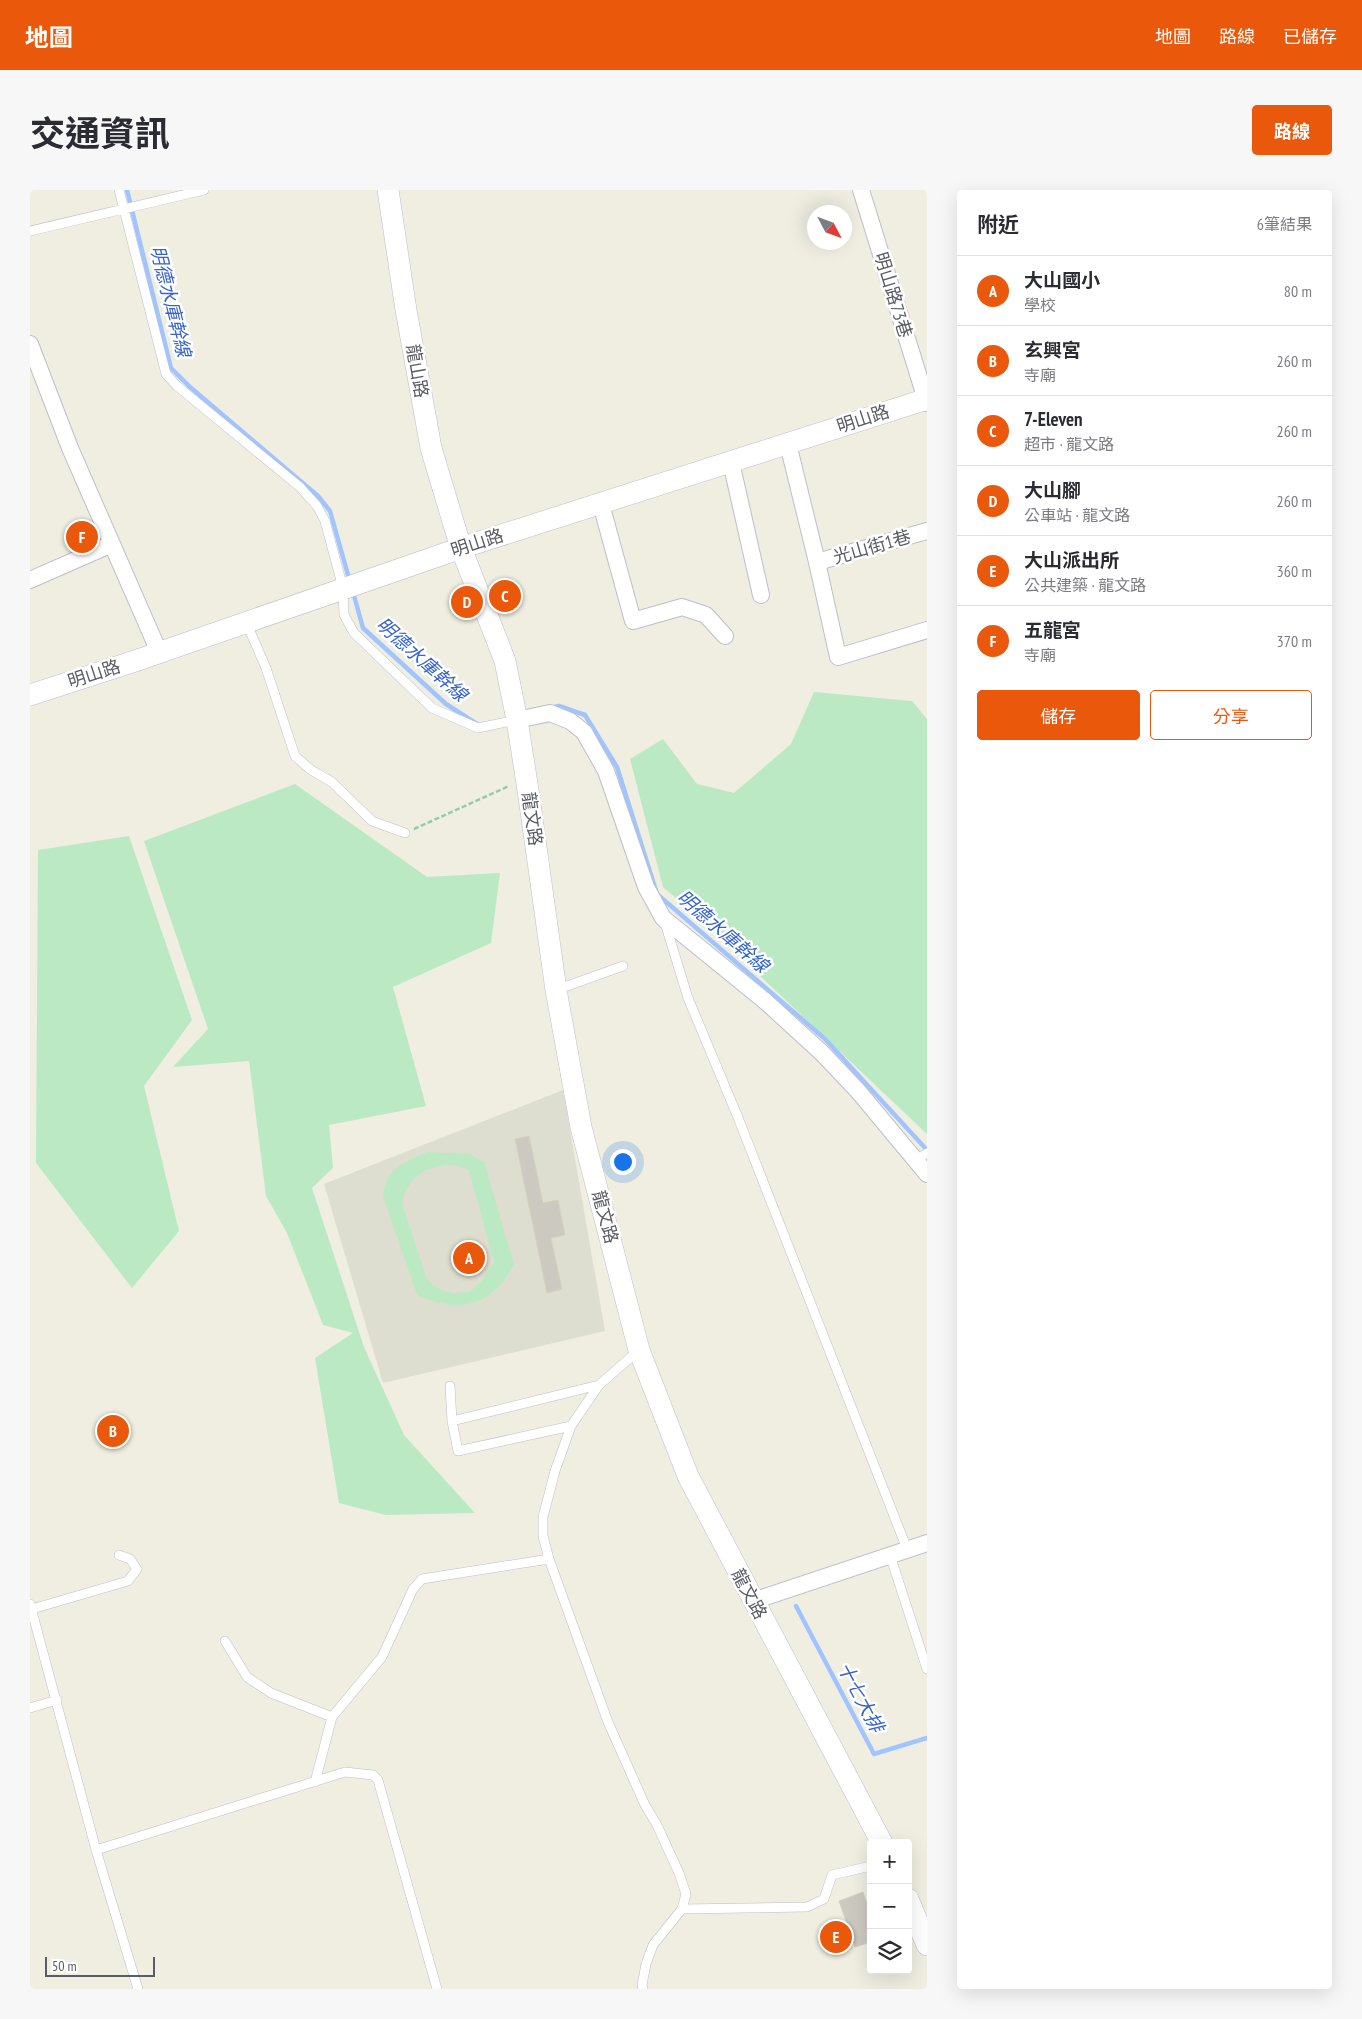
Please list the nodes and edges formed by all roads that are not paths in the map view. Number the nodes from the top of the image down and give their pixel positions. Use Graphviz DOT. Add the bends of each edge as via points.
graph roads {
  1 [pos="119,190"];
  2 [pos="204,190"];
  3 [pos="388,190"];
  4 [pos="861,190"];
  5 [pos="122,208"];
  6 [pos="30,231"];
  7 [pos="30,344"];
  8 [pos="927,400"];
  9 [pos="788,444"];
  10 [pos="731,462"];
  11 [pos="601,504"];
  12 [pos="927,531"];
  13 [pos="112,544"];
  14 [pos="461,548"];
  15 [pos="817,562"];
  16 [pos="30,580"];
  17 [pos="348,586"];
  18 [pos="761,595"];
  19 [pos="246,622"];
  20 [pos="927,630"];
  21 [pos="725,636"];
  22 [pos="159,652"];
  23 [pos="30,695"];
  24 [pos="516,716"];
  25 [pos="405,833"];
  26 [pos="663,918"];
  27 [pos="623,966"];
  28 [pos="556,990"];
  29 [pos="922,1156"];
  30 [pos="927,1174"];
  31 [pos="639,1350"];
  32 [pos="599,1385"];
  33 [pos="450,1386"];
  34 [pos="452,1421"];
  35 [pos="571,1426"];
  36 [pos="927,1543"];
  37 [pos="907,1549"];
  38 [pos="119,1555"];
  39 [pos="890,1555"];
  40 [pos="549,1559"];
  41 [pos="753,1601"];
  42 [pos="31,1606"];
  43 [pos="225,1641"];
  44 [pos="927,1669"];
  45 [pos="57,1700"];
  46 [pos="30,1708"];
  47 [pos="332,1717"];
  48 [pos="315,1782"];
  49 [pos="880,1839"];
  50 [pos="96,1850"];
  51 [pos="867,1867"];
  52 [pos="682,1909"];
  53 [pos="912,1909"];
  54 [pos="927,1945"];
  55 [pos="138,1989"];
  56 [pos="437,1989"];
  57 [pos="643,1989"];
  1 -- 5 [label="lane"];
  2 -- 5 [label="lane"];
  3 -- 14 [label="street, 龍山路" via="431,448"];
  4 -- 8 [label="street, 明山路73巷"];
  5 -- 6 [label="lane"];
  5 -- 17 [label="lane" via="166,374 300,487 317,506"];
  7 -- 13 [label="street"];
  8 -- 9 [label="street, 明山路"];
  9 -- 10 [label="street, 明山路"];
  9 -- 15 [label="street"];
  10 -- 11 [label="street, 明山路"];
  10 -- 18 [label="street"];
  11 -- 14 [label="street, 明山路"];
  11 -- 21 [label="street" via="633,621 682,607 706,615"];
  12 -- 15 [label="street, 光山街1巷"];
  13 -- 16 [label="street"];
  13 -- 22 [label="street"];
  14 -- 17 [label="street, 明山路"];
  14 -- 24 [label="street, 龍文路" via="505,661"];
  15 -- 20 [label="street" via="838,657"];
  17 -- 19 [label="street, 明山路"];
  17 -- 24 [label="lane" via="344,614 354,633 432,708 478,728"];
  19 -- 22 [label="street, 明山路"];
  19 -- 25 [label="lane" via="266,668 295,756 310,770 332,782 372,821"];
  22 -- 23 [label="street, 明山路"];
  24 -- 26 [label="street" via="550,713 570,721 584,732 606,771 646,887"];
  24 -- 28 [label="street, 龍文路"];
  26 -- 29 [label="street" via="765,1001 822,1053"];
  26 -- 37 [label="lane" via="688,998"];
  27 -- 28 [label="lane"];
  28 -- 31 [label="street, 龍文路" via="581,1127"];
  29 -- 30 [label="street"];
  31 -- 32 [label="lane"];
  31 -- 41 [label="street, 龍文路" via="688,1476"];
  32 -- 34 [label="lane"];
  32 -- 35 [label="lane"];
  33 -- 34 [label="lane"];
  34 -- 35 [label="lane" via="458,1451"];
  35 -- 40 [label="lane" via="543,1517 543,1536"];
  36 -- 37 [label="street"];
  37 -- 39 [label="street"];
  38 -- 42 [label="lane" via="130,1559 137,1569 128,1581"];
  39 -- 41 [label="street"];
  39 -- 44 [label="lane"];
  40 -- 47 [label="lane" via="422,1579 413,1589 382,1657"];
  40 -- 52 [label="lane" via="608,1722 679,1873 686,1894"];
  41 -- 49 [label="street, 龍文路"];
  42 -- 45 [label="lane"];
  43 -- 47 [label="lane" via="247,1677 271,1693"];
  45 -- 46 [label="lane"];
  45 -- 50 [label="lane"];
  47 -- 48 [label="lane"];
  48 -- 50 [label="lane"];
  48 -- 56 [label="lane" via="346,1772 373,1775 378,1780"];
  50 -- 55 [label="lane"];
  51 -- 52 [label="lane" via="832,1875 824,1899 807,1907"];
  52 -- 57 [label="lane" via="654,1945 646,1964"];
  53 -- 54 [label="street"];
}
